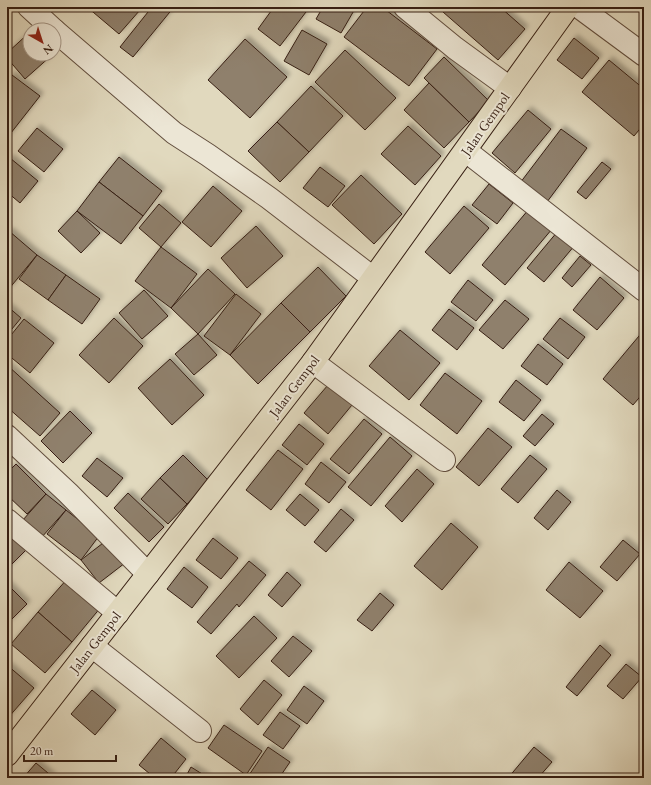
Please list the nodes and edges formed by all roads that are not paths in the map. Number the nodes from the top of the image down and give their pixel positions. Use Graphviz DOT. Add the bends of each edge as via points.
graph roads {
  1 [pos="29,7"];
  2 [pos="405,7"];
  3 [pos="568,7"];
  4 [pos="578,7"];
  5 [pos="45,22"];
  6 [pos="62,37"];
  7 [pos="644,55"];
  8 [pos="510,88"];
  9 [pos="466,151"];
  10 [pos="373,278"];
  11 [pos="644,290"];
  12 [pos="313,362"];
  13 [pos="7,436"];
  14 [pos="444,460"];
  15 [pos="7,520"];
  16 [pos="148,574"];
  17 [pos="118,613"];
  18 [pos="92,646"];
  19 [pos="200,731"];
  20 [pos="7,755"];
  1 -- 5 [label="street"];
  2 -- 8 [label="street"];
  3 -- 8 [label="main road, Jalan Gempol"];
  4 -- 7 [label="street"];
  6 -- 10 [label="street" via="174,133 269,198"];
  8 -- 9 [label="main road, Jalan Gempol"];
  9 -- 10 [label="main road, Jalan Gempol"];
  9 -- 11 [label="street"];
  10 -- 12 [label="main road, Jalan Gempol"];
  12 -- 14 [label="street"];
  12 -- 16 [label="main road, Jalan Gempol"];
  13 -- 16 [label="street"];
  15 -- 17 [label="street"];
  16 -- 17 [label="main road, Jalan Gempol"];
  17 -- 18 [label="main road, Jalan Gempol"];
  18 -- 19 [label="street"];
  18 -- 20 [label="main road, Jalan Gempol"];
}
